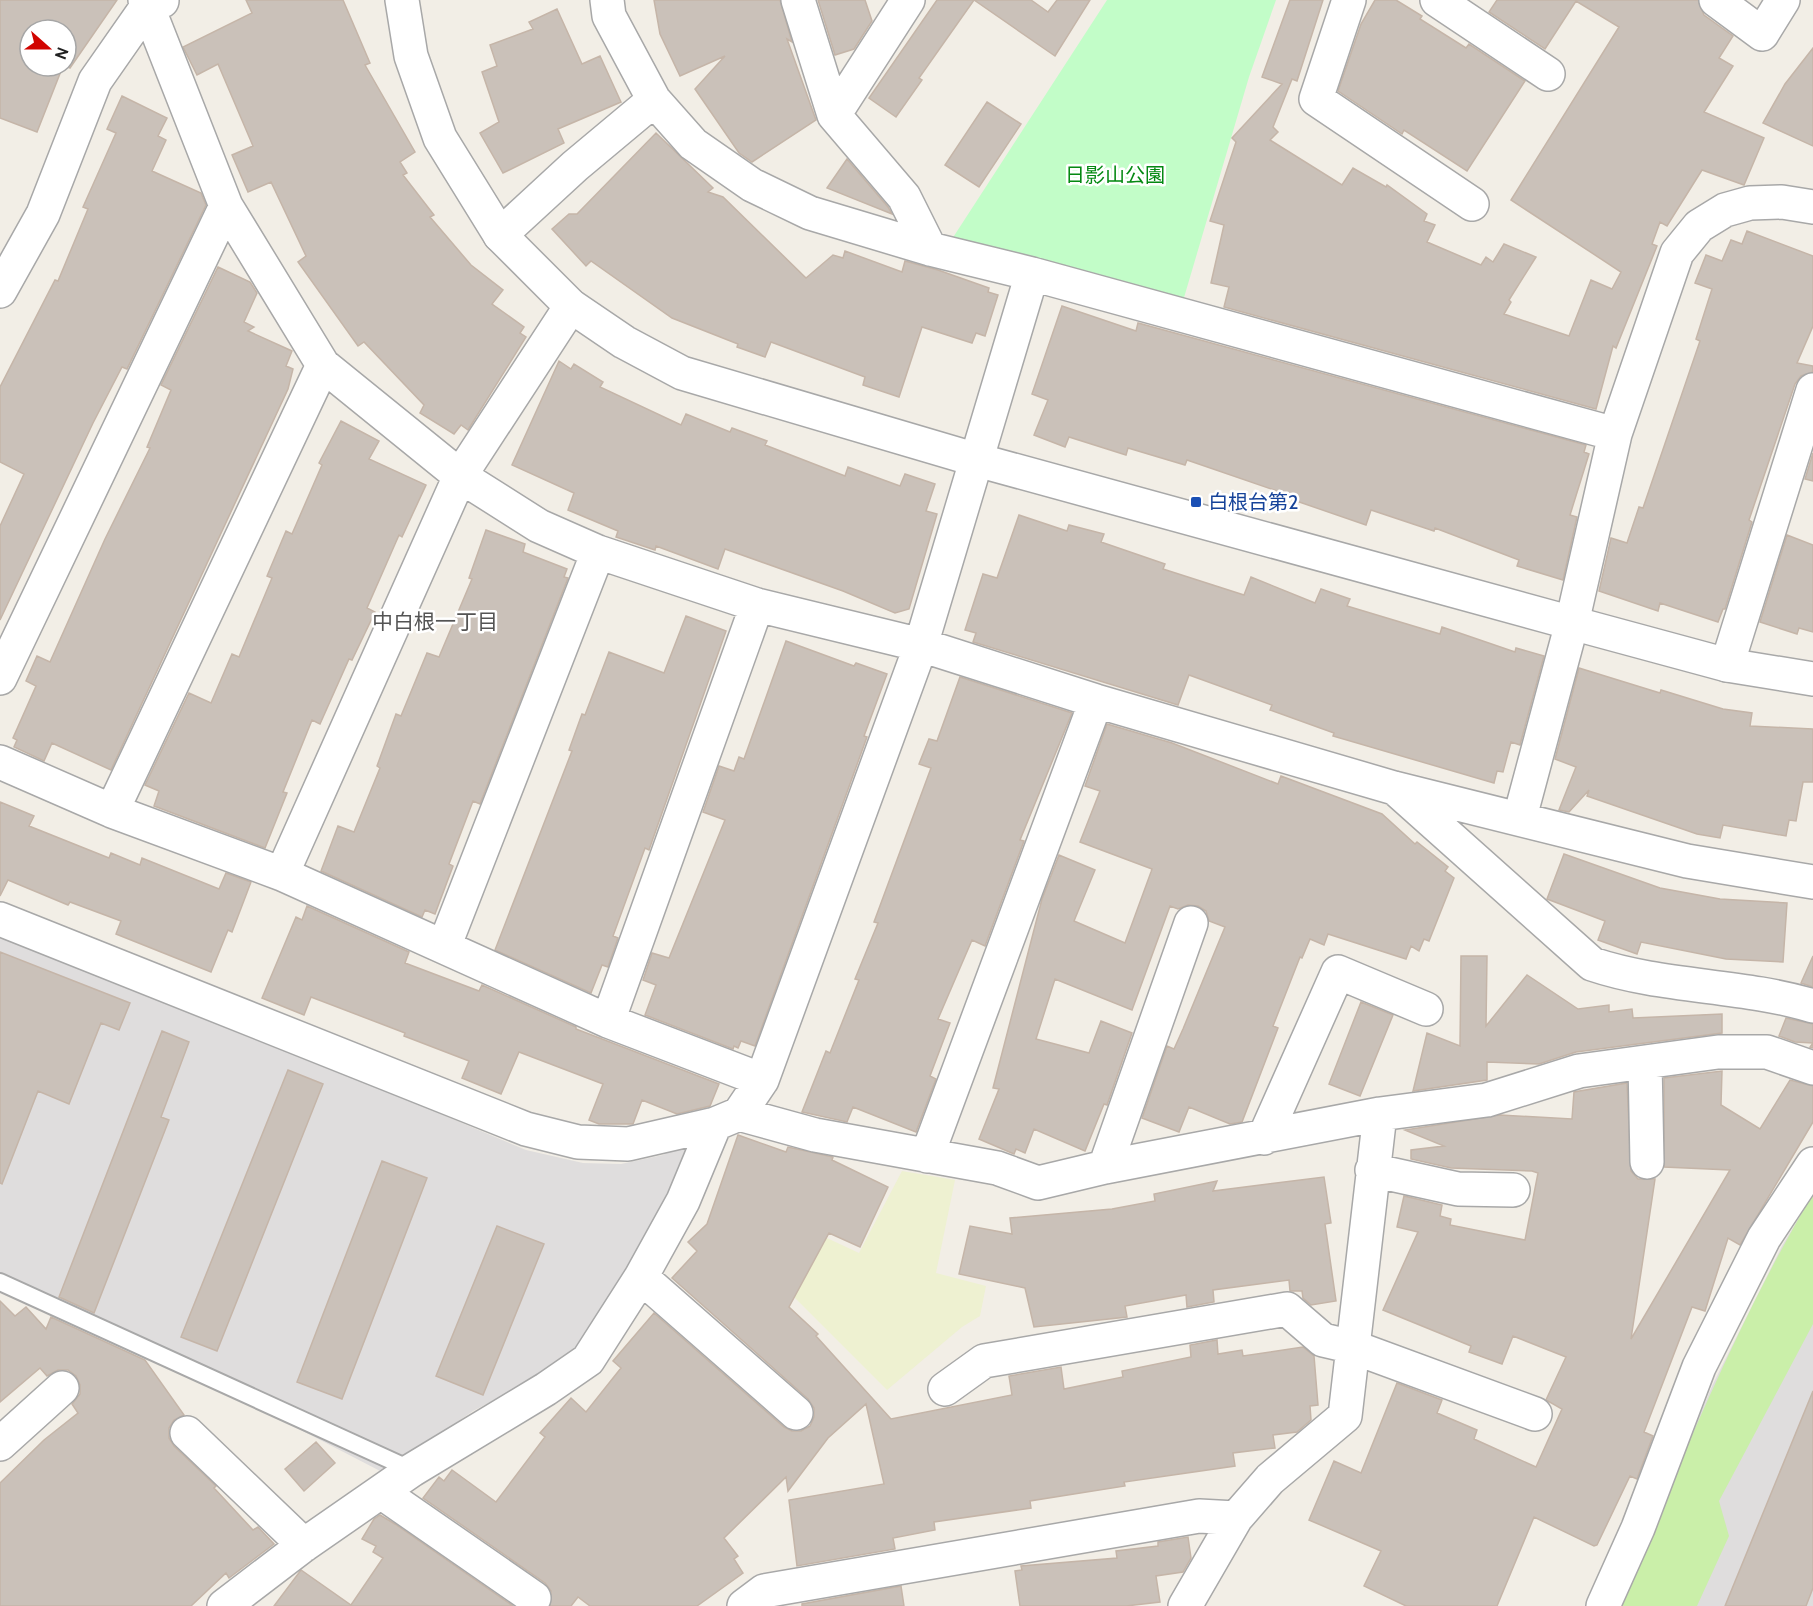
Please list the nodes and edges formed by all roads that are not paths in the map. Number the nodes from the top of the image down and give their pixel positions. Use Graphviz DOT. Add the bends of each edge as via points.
graph roads {
  1 [pos="402,0"];
  2 [pos="606,0"];
  3 [pos="798,0"];
  4 [pos="908,0"];
  5 [pos="1350,0"];
  6 [pos="1437,0"];
  7 [pos="1716,0"];
  8 [pos="1783,0"];
  9 [pos="151,3"];
  10 [pos="1548,74"];
  11 [pos="654,100"];
  12 [pos="834,115"];
  13 [pos="1472,204"];
  14 [pos="226,206"];
  15 [pos="1813,207"];
  16 [pos="500,235"];
  17 [pos="930,249"];
  18 [pos="1032,274"];
  19 [pos="0,291"];
  20 [pos="571,306"];
  21 [pos="324,365"];
  22 [pos="1813,390"];
  23 [pos="1615,434"];
  24 [pos="977,460"];
  25 [pos="460,476"];
  26 [pos="598,552"];
  27 [pos="758,605"];
  28 [pos="1572,623"];
  29 [pos="921,645"];
  30 [pos="1727,665"];
  31 [pos="0,678"];
  32 [pos="1813,679"];
  33 [pos="1096,700"];
  34 [pos="0,762"];
  35 [pos="1394,788"];
  36 [pos="112,811"];
  37 [pos="1520,817"];
  38 [pos="282,874"];
  39 [pos="1813,882"];
  40 [pos="0,919"];
  41 [pos="1191,923"];
  42 [pos="444,947"];
  43 [pos="1813,1006"];
  44 [pos="1426,1009"];
  45 [pos="608,1021"];
  46 [pos="1645,1062"];
  47 [pos="1813,1068"];
  48 [pos="762,1080"];
  49 [pos="1380,1114"];
  50 [pos="727,1119"];
  51 [pos="1264,1138"];
  52 [pos="927,1156"];
  53 [pos="1647,1162"];
  54 [pos="1813,1164"];
  55 [pos="1105,1167"];
  56 [pos="1372,1170"];
  57 [pos="1513,1190"];
  58 [pos="640,1277"];
  59 [pos="0,1282"];
  60 [pos="1353,1347"];
  61 [pos="62,1389"];
  62 [pos="945,1389"];
  63 [pos="796,1413"];
  64 [pos="1535,1414"];
  65 [pos="187,1433"];
  66 [pos="0,1444"];
  67 [pos="412,1470"];
  68 [pos="381,1492"];
  69 [pos="1236,1518"];
  70 [pos="304,1545"];
  71 [pos="534,1598"];
  72 [pos="224,1606"];
  73 [pos="744,1606"];
  74 [pos="1185,1606"];
  75 [pos="1603,1606"];
  1 -- 16 [label="street" via="411,56 440,138"];
  2 -- 11 [label="street" via="609,16"];
  3 -- 12 [label="street"];
  4 -- 12 [label="street"];
  5 -- 13 [label="street" via="1316,99"];
  6 -- 10 [label="street"];
  7 -- 8 [label="street" via="1762,34"];
  9 -- 14 [label="street"];
  9 -- 19 [label="street" via="95,81 43,214"];
  11 -- 16 [label="street"];
  11 -- 17 [label="street" via="693,144 752,185 810,213"];
  12 -- 17 [label="street" via="904,197"];
  14 -- 21 [label="street"];
  14 -- 31 [label="street"];
  15 -- 23 [label="street" via="1782,202 1750,203 1725,210 1699,226 1677,253"];
  16 -- 20 [label="street"];
  17 -- 18 [label="street"];
  18 -- 23 [label="street"];
  18 -- 24 [label="street"];
  20 -- 24 [label="street" via="624,342 682,373"];
  20 -- 25 [label="street"];
  21 -- 25 [label="street"];
  21 -- 36 [label="street"];
  22 -- 30 [label="street"];
  23 -- 28 [label="street"];
  24 -- 28 [label="street"];
  24 -- 29 [label="street"];
  25 -- 26 [label="street" via="539,526"];
  25 -- 38 [label="street"];
  26 -- 27 [label="street"];
  26 -- 42 [label="street"];
  27 -- 29 [label="street"];
  27 -- 45 [label="street"];
  28 -- 30 [label="street"];
  28 -- 37 [label="street"];
  29 -- 33 [label="street"];
  29 -- 48 [label="street"];
  30 -- 32 [label="street"];
  33 -- 35 [label="street"];
  33 -- 52 [label="street"];
  34 -- 36 [label="street"];
  35 -- 37 [label="street"];
  35 -- 43 [label="street" via="1592,964 1620,973 1776,995"];
  36 -- 38 [label="street"];
  37 -- 39 [label="street" via="1687,861"];
  38 -- 42 [label="street"];
  40 -- 50 [label="street" via="526,1129 578,1142 628,1144"];
  41 -- 55 [label="street"];
  42 -- 45 [label="street"];
  44 -- 51 [label="street" via="1338,972"];
  45 -- 48 [label="street"];
  46 -- 47 [label="street" via="1719,1052 1767,1052"];
  46 -- 49 [label="street" via="1580,1071 1488,1100"];
  46 -- 53 [label="street"];
  48 -- 50 [label="street"];
  49 -- 51 [label="street"];
  49 -- 56 [label="street"];
  50 -- 52 [label="street"];
  50 -- 58 [label="street"];
  51 -- 55 [label="street"];
  52 -- 55 [label="street" via="997,1168 1038,1183"];
  54 -- 75 [label="street" via="1764,1238 1700,1367 1638,1528"];
  56 -- 57 [label="street" via="1458,1189"];
  56 -- 60 [label="street"];
  58 -- 63 [label="street"];
  58 -- 67 [label="street" via="588,1360"];
  59 -- 67 [label="lane"];
  60 -- 62 [label="street" via="1323,1340 1287,1309 984,1361"];
  60 -- 64 [label="street"];
  60 -- 69 [label="street" via="1345,1416 1270,1479"];
  61 -- 66 [label="street"];
  65 -- 70 [label="street"];
  67 -- 68 [label="street"];
  68 -- 70 [label="street"];
  68 -- 71 [label="street"];
  69 -- 73 [label="street" via="1199,1516 775,1589 764,1591"];
  69 -- 74 [label="street"];
  70 -- 72 [label="street"];
}
